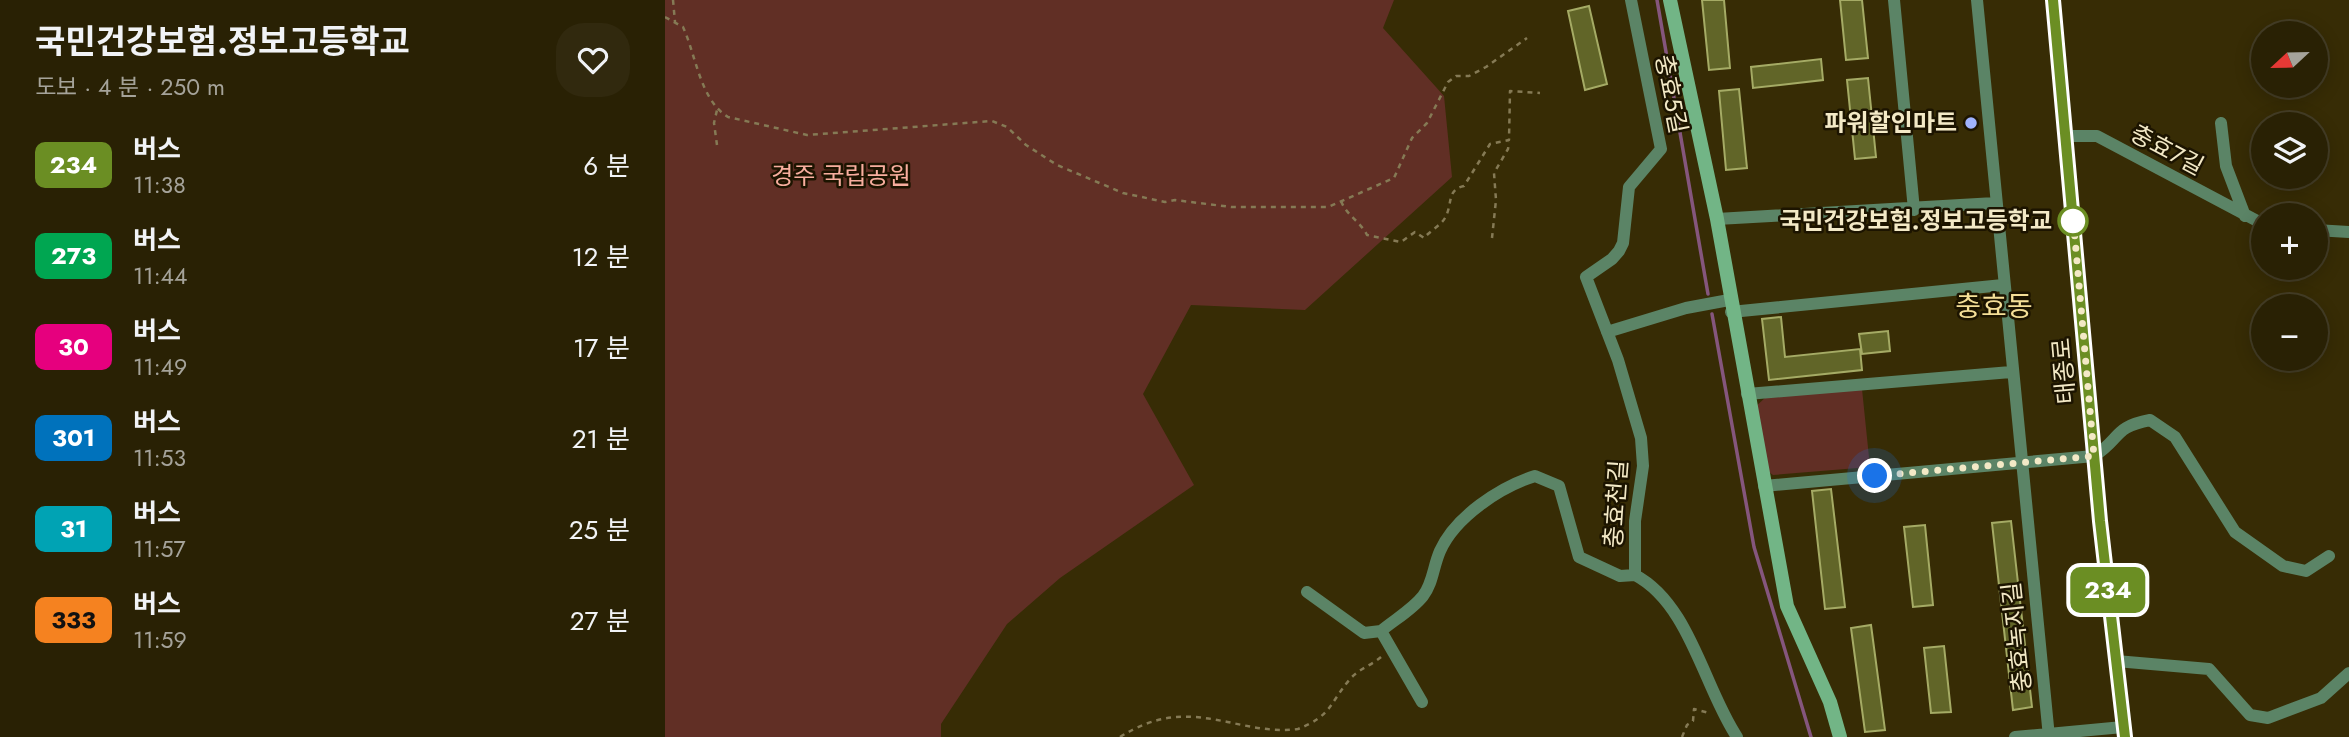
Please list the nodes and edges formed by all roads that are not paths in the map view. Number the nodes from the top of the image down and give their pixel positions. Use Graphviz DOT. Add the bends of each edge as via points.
graph roads {
  1 [pos="1631,0"];
  2 [pos="1670,0"];
  3 [pos="1894,0"];
  4 [pos="1977,0"];
  5 [pos="2053,0"];
  6 [pos="2221,123"];
  7 [pos="2066,136"];
  8 [pos="1995,203"];
  9 [pos="1914,210"];
  10 [pos="2245,216"];
  11 [pos="1717,219"];
  12 [pos="2251,219"];
  13 [pos="2328,231"];
  14 [pos="2349,232"];
  15 [pos="2003,285"];
  16 [pos="1730,306"];
  17 [pos="1607,332"];
  18 [pos="2011,372"];
  19 [pos="1747,394"];
  20 [pos="2094,456"];
  21 [pos="2021,462"];
  22 [pos="1764,486"];
  23 [pos="2329,556"];
  24 [pos="1635,575"];
  25 [pos="1307,592"];
  26 [pos="1381,631"];
  27 [pos="2116,661"];
  28 [pos="2349,673"];
  29 [pos="1422,702"];
  30 [pos="2124,732"];
  31 [pos="2048,735"];
  32 [pos="1737,737"];
  33 [pos="1840,737"];
  34 [pos="2015,737"];
  1 -- 17 [label="street, 충효5길" via="1661,149 1629,187 1619,251 1587,277"];
  2 -- 11 [label="street"];
  3 -- 9 [label="street"];
  4 -- 8 [label="street, 충효녹지길"];
  5 -- 7 [label="street, 태종로"];
  6 -- 10 [label="street, 충효7길" via="2226,166"];
  7 -- 10 [label="street, 충효7길" via="2097,136"];
  7 -- 20 [label="street, 태종로"];
  8 -- 9 [label="street"];
  8 -- 15 [label="street, 충효녹지길"];
  9 -- 11 [label="street"];
  10 -- 12 [label="street, 충효7길"];
  11 -- 16 [label="street"];
  13 -- 14 [label="street"];
  15 -- 16 [label="street"];
  15 -- 18 [label="street, 충효녹지길"];
  16 -- 17 [label="street" via="1686,309"];
  16 -- 19 [label="street"];
  17 -- 24 [label="street, 충효천길" via="1641,438"];
  18 -- 19 [label="street"];
  18 -- 21 [label="street, 충효녹지길"];
  19 -- 22 [label="street"];
  20 -- 21 [label="street"];
  20 -- 23 [label="street" via="2117,432 2150,420 2175,437 2235,532 2283,566 2306,571"];
  20 -- 27 [label="street, 태종로"];
  21 -- 22 [label="street"];
  21 -- 31 [label="street, 충효녹지길"];
  22 -- 33 [label="street" via="1787,606"];
  24 -- 26 [label="street" via="1620,576 1579,557 1559,486 1535,476 1515,482 1455,526 1421,598"];
  24 -- 32 [label="street, 충효천길" via="1662,594"];
  25 -- 26 [label="street" via="1364,633"];
  26 -- 29 [label="street"];
  27 -- 28 [label="street" via="2209,669 2250,715 2268,718 2321,698"];
  27 -- 30 [label="street, 태종로"];
  30 -- 31 [label="street"];
  31 -- 34 [label="street"];
}
